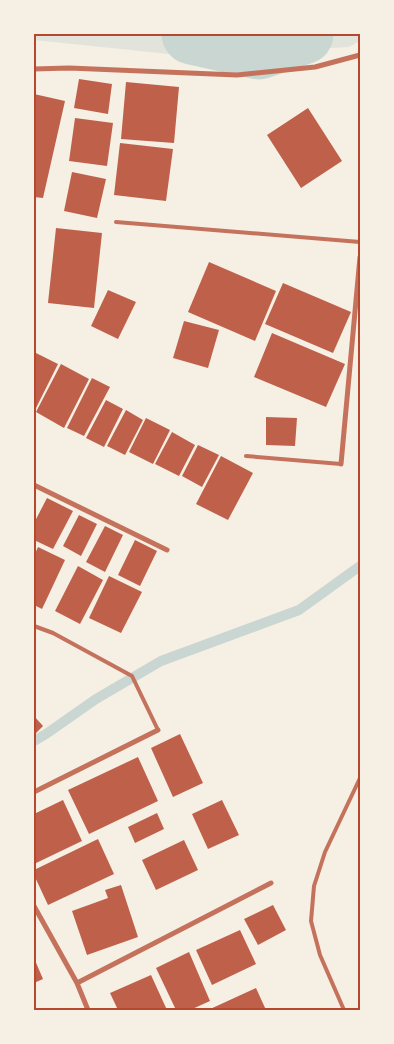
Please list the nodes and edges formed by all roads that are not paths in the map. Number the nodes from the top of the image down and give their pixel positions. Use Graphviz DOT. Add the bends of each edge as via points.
graph roads {
  1 [pos="360,55"];
  2 [pos="34,69"];
  3 [pos="116,222"];
  4 [pos="360,242"];
  5 [pos="360,257"];
  6 [pos="246,456"];
  7 [pos="341,464"];
  8 [pos="34,485"];
  9 [pos="167,550"];
  10 [pos="34,626"];
  11 [pos="158,730"];
  12 [pos="360,778"];
  13 [pos="34,792"];
  14 [pos="271,883"];
  15 [pos="34,906"];
  16 [pos="77,983"];
  17 [pos="88,1010"];
  18 [pos="344,1010"];
  1 -- 2 [label="street" via="315,67 237,75"];
  3 -- 4 [label="lane"];
  5 -- 7 [label="street"];
  6 -- 7 [label="lane"];
  8 -- 9 [label="street"];
  10 -- 11 [label="lane" via="132,676"];
  11 -- 13 [label="street"];
  12 -- 18 [label="lane" via="325,852 314,886 312,921 320,955"];
  14 -- 16 [label="street"];
  15 -- 16 [label="street"];
  16 -- 17 [label="street"];
}
